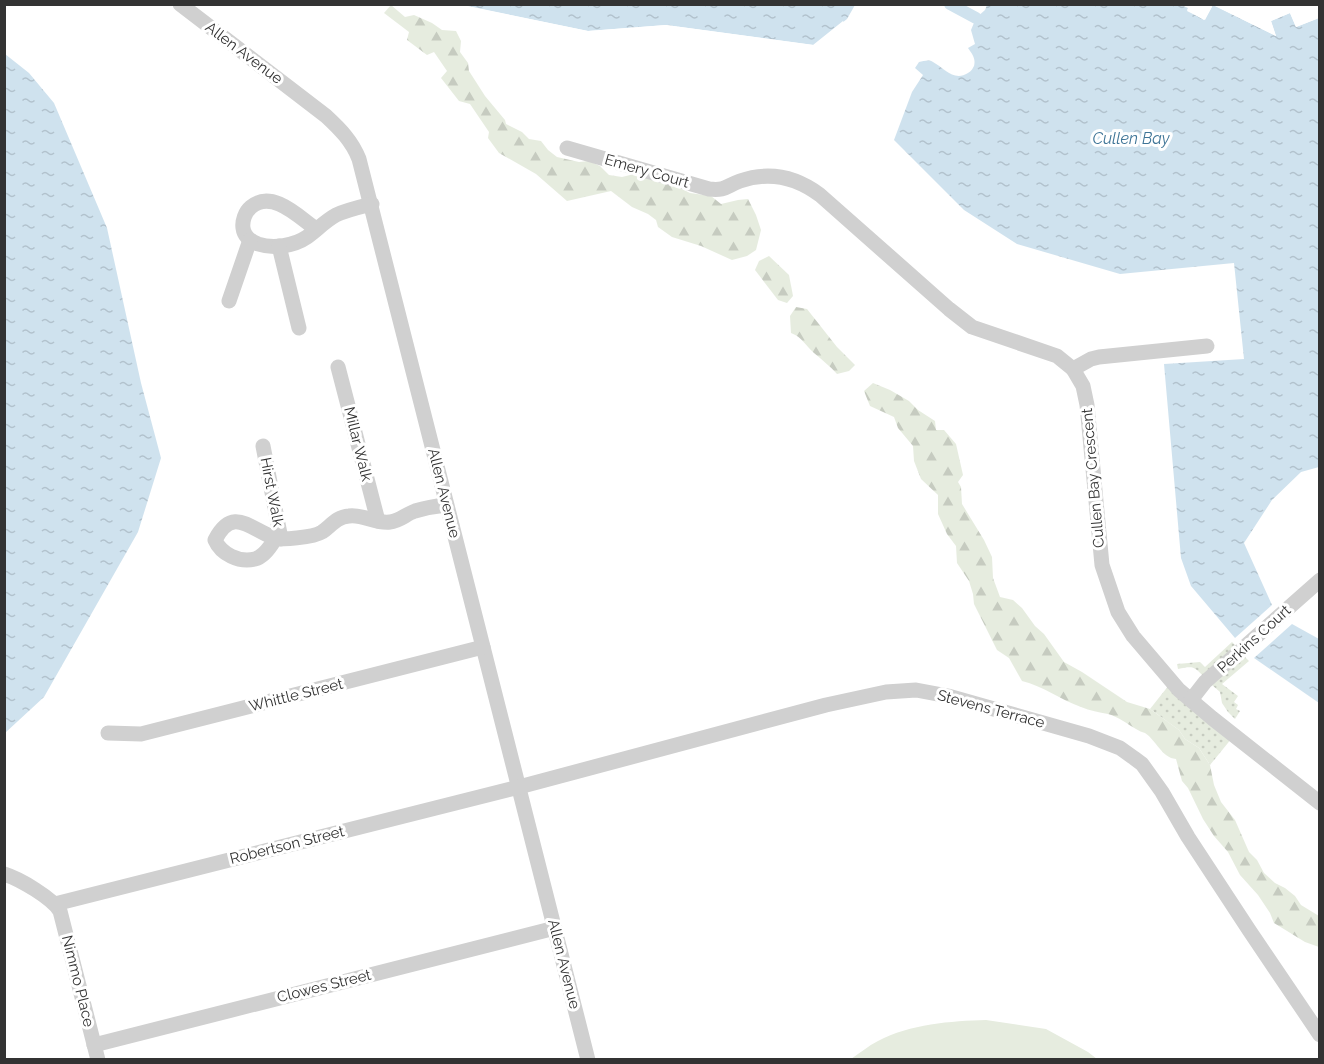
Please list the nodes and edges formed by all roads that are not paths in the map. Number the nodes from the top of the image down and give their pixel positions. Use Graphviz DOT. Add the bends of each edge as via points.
graph roads {
  1 [pos="180,4"];
  2 [pos="567,148"];
  3 [pos="372,204"];
  4 [pos="315,228"];
  5 [pos="250,240"];
  6 [pos="279,246"];
  7 [pos="229,301"];
  8 [pos="299,328"];
  9 [pos="1207,346"];
  10 [pos="338,367"];
  11 [pos="1073,369"];
  12 [pos="263,446"];
  13 [pos="446,505"];
  14 [pos="378,521"];
  15 [pos="1320,580"];
  16 [pos="483,647"];
  17 [pos="1191,700"];
  18 [pos="108,733"];
  19 [pos="519,787"];
  20 [pos="1320,802"];
  21 [pos="4,874"];
  22 [pos="55,904"];
  23 [pos="555,927"];
  24 [pos="1320,1035"];
  25 [pos="96,1052"];
  26 [pos="588,1059"];
  1 -- 3 [label="street, Allen Avenue" via="345,134 356,151"];
  2 -- 11 [label="street, Emery Court" via="709,189 722,190 746,179 791,179 820,195 972,327 1057,356"];
  3 -- 4 [label="street" via="338,214"];
  3 -- 13 [label="street, Allen Avenue"];
  4 -- 5 [label="street" via="283,205 262,202 251,207 244,219 244,232"];
  4 -- 6 [label="street" via="307,237"];
  5 -- 6 [label="street"];
  5 -- 7 [label="street"];
  6 -- 8 [label="street"];
  9 -- 11 [label="street" via="1099,357"];
  10 -- 14 [label="street, Millar Walk"];
  11 -- 17 [label="street, Cullen Bay Crescent" via="1083,386 1087,405 1099,548 1114,601 1133,636"];
  12 -- 14 [label="street, Hirst Walk" via="278,539 316,535 348,516"];
  13 -- 14 [label="street" via="414,511 392,522"];
  13 -- 16 [label="street, Allen Avenue"];
  15 -- 17 [label="street, Perkins Court" via="1205,682"];
  16 -- 18 [label="street, Whittle Street" via="141,734"];
  16 -- 19 [label="street, Allen Avenue"];
  17 -- 20 [label="street, Cullen Bay Crescent"];
  19 -- 22 [label="street, Robertson Street"];
  19 -- 23 [label="street, Allen Avenue"];
  19 -- 24 [label="street, Stevens Terrace" via="826,705 900,691 948,696 1089,736 1120,748 1142,764"];
  21 -- 22 [label="street"];
  22 -- 25 [label="street, Nimmo Place"];
  23 -- 25 [label="street, Clowes Street"];
  23 -- 26 [label="street, Allen Avenue"];
}
